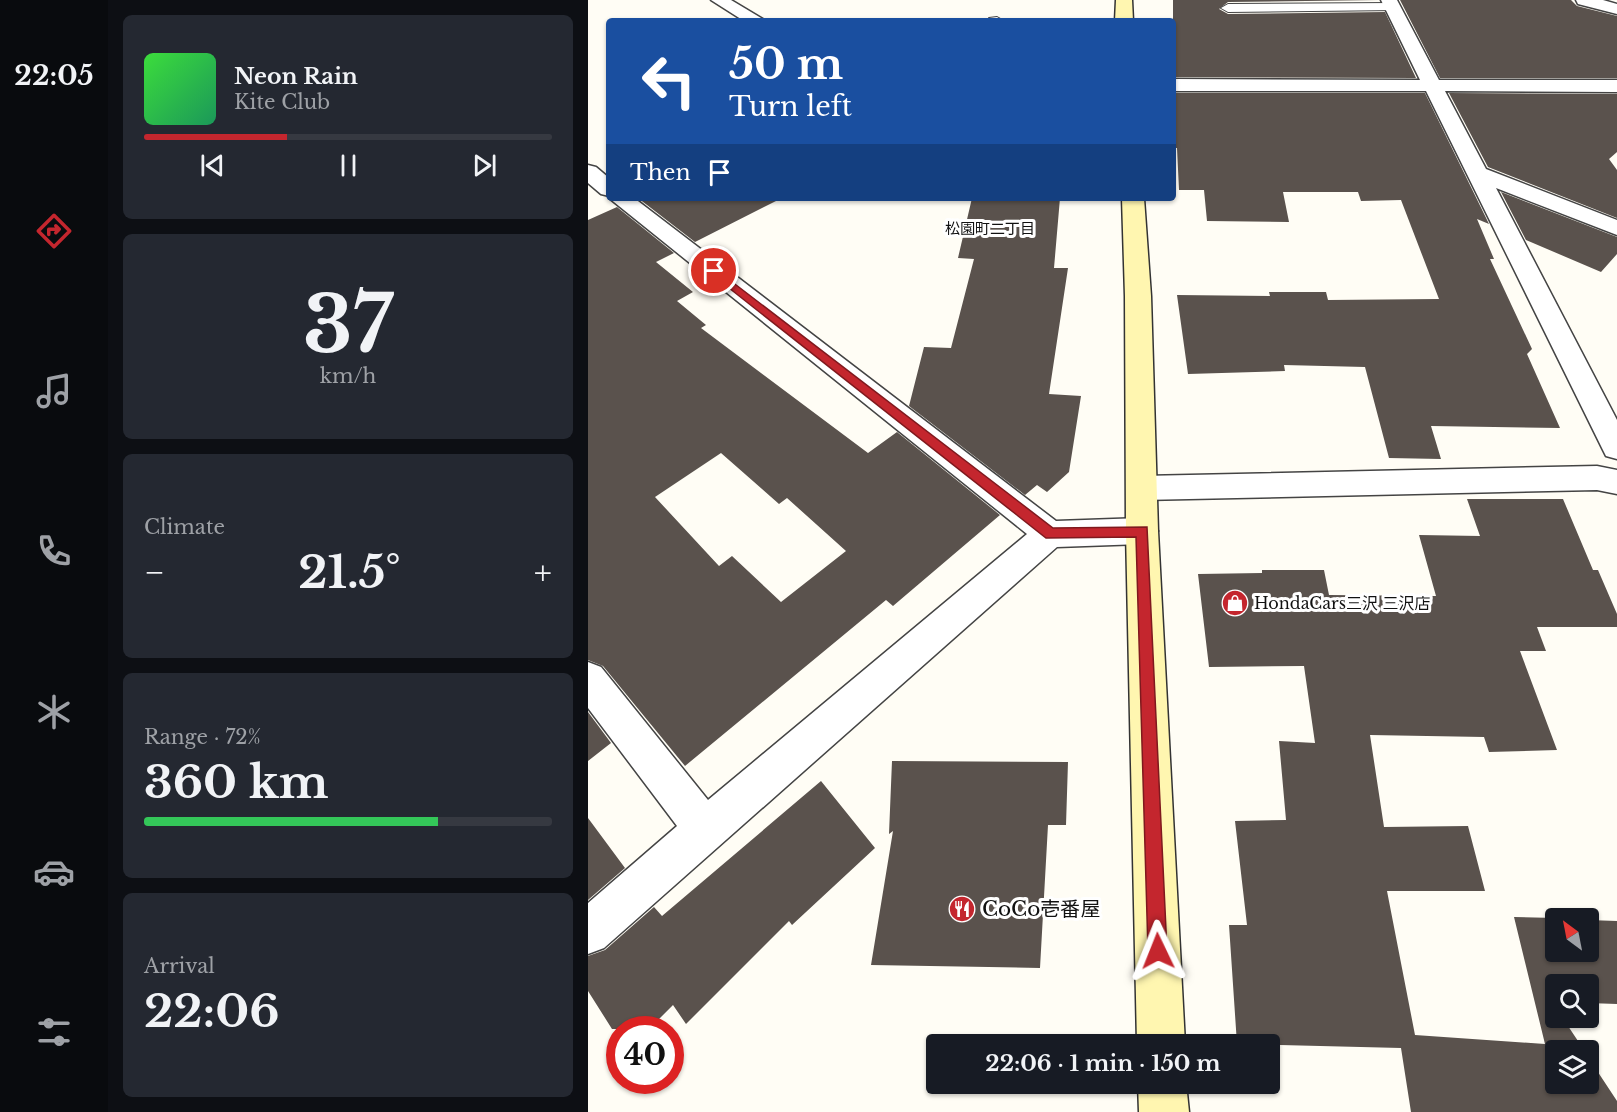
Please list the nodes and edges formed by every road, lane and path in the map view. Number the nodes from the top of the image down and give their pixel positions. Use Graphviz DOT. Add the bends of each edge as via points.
graph roads {
  1 [pos="719,0"];
  2 [pos="1124,0"];
  3 [pos="1584,0"];
  4 [pos="1391,3"];
  5 [pos="1228,8"];
  6 [pos="1617,9"];
  7 [pos="752,18"];
  8 [pos="1124,18"];
  9 [pos="1176,85"];
  10 [pos="1434,86"];
  11 [pos="1617,86"];
  12 [pos="588,172"];
  13 [pos="1478,173"];
  14 [pos="606,193"];
  15 [pos="616,201"];
  16 [pos="1133,201"];
  17 [pos="1617,228"];
  18 [pos="1617,448"];
  19 [pos="1617,482"];
  20 [pos="1142,488"];
  21 [pos="1142,531"];
  22 [pos="1050,534"];
  23 [pos="588,679"];
  24 [pos="705,829"];
  25 [pos="588,932"];
  26 [pos="1161,1034"];
  27 [pos="1163,1094"];
  28 [pos="1164,1112"];
  1 -- 7 [label="street"];
  2 -- 8 [label="street"];
  3 -- 6 [label="street"];
  4 -- 5 [label="lane"];
  4 -- 10 [label="street"];
  9 -- 10 [label="street"];
  10 -- 11 [label="street"];
  10 -- 13 [label="street"];
  12 -- 14 [label="street"];
  13 -- 17 [label="street"];
  13 -- 18 [label="street"];
  15 -- 22 [label="street"];
  16 -- 20 [label="street"];
  19 -- 20 [label="street" via="1597,478"];
  20 -- 21 [label="street"];
  21 -- 22 [label="street"];
  21 -- 26 [label="street"];
  22 -- 24 [label="street"];
  23 -- 24 [label="street"];
  24 -- 25 [label="street"];
  27 -- 28 [label="street"];
}
